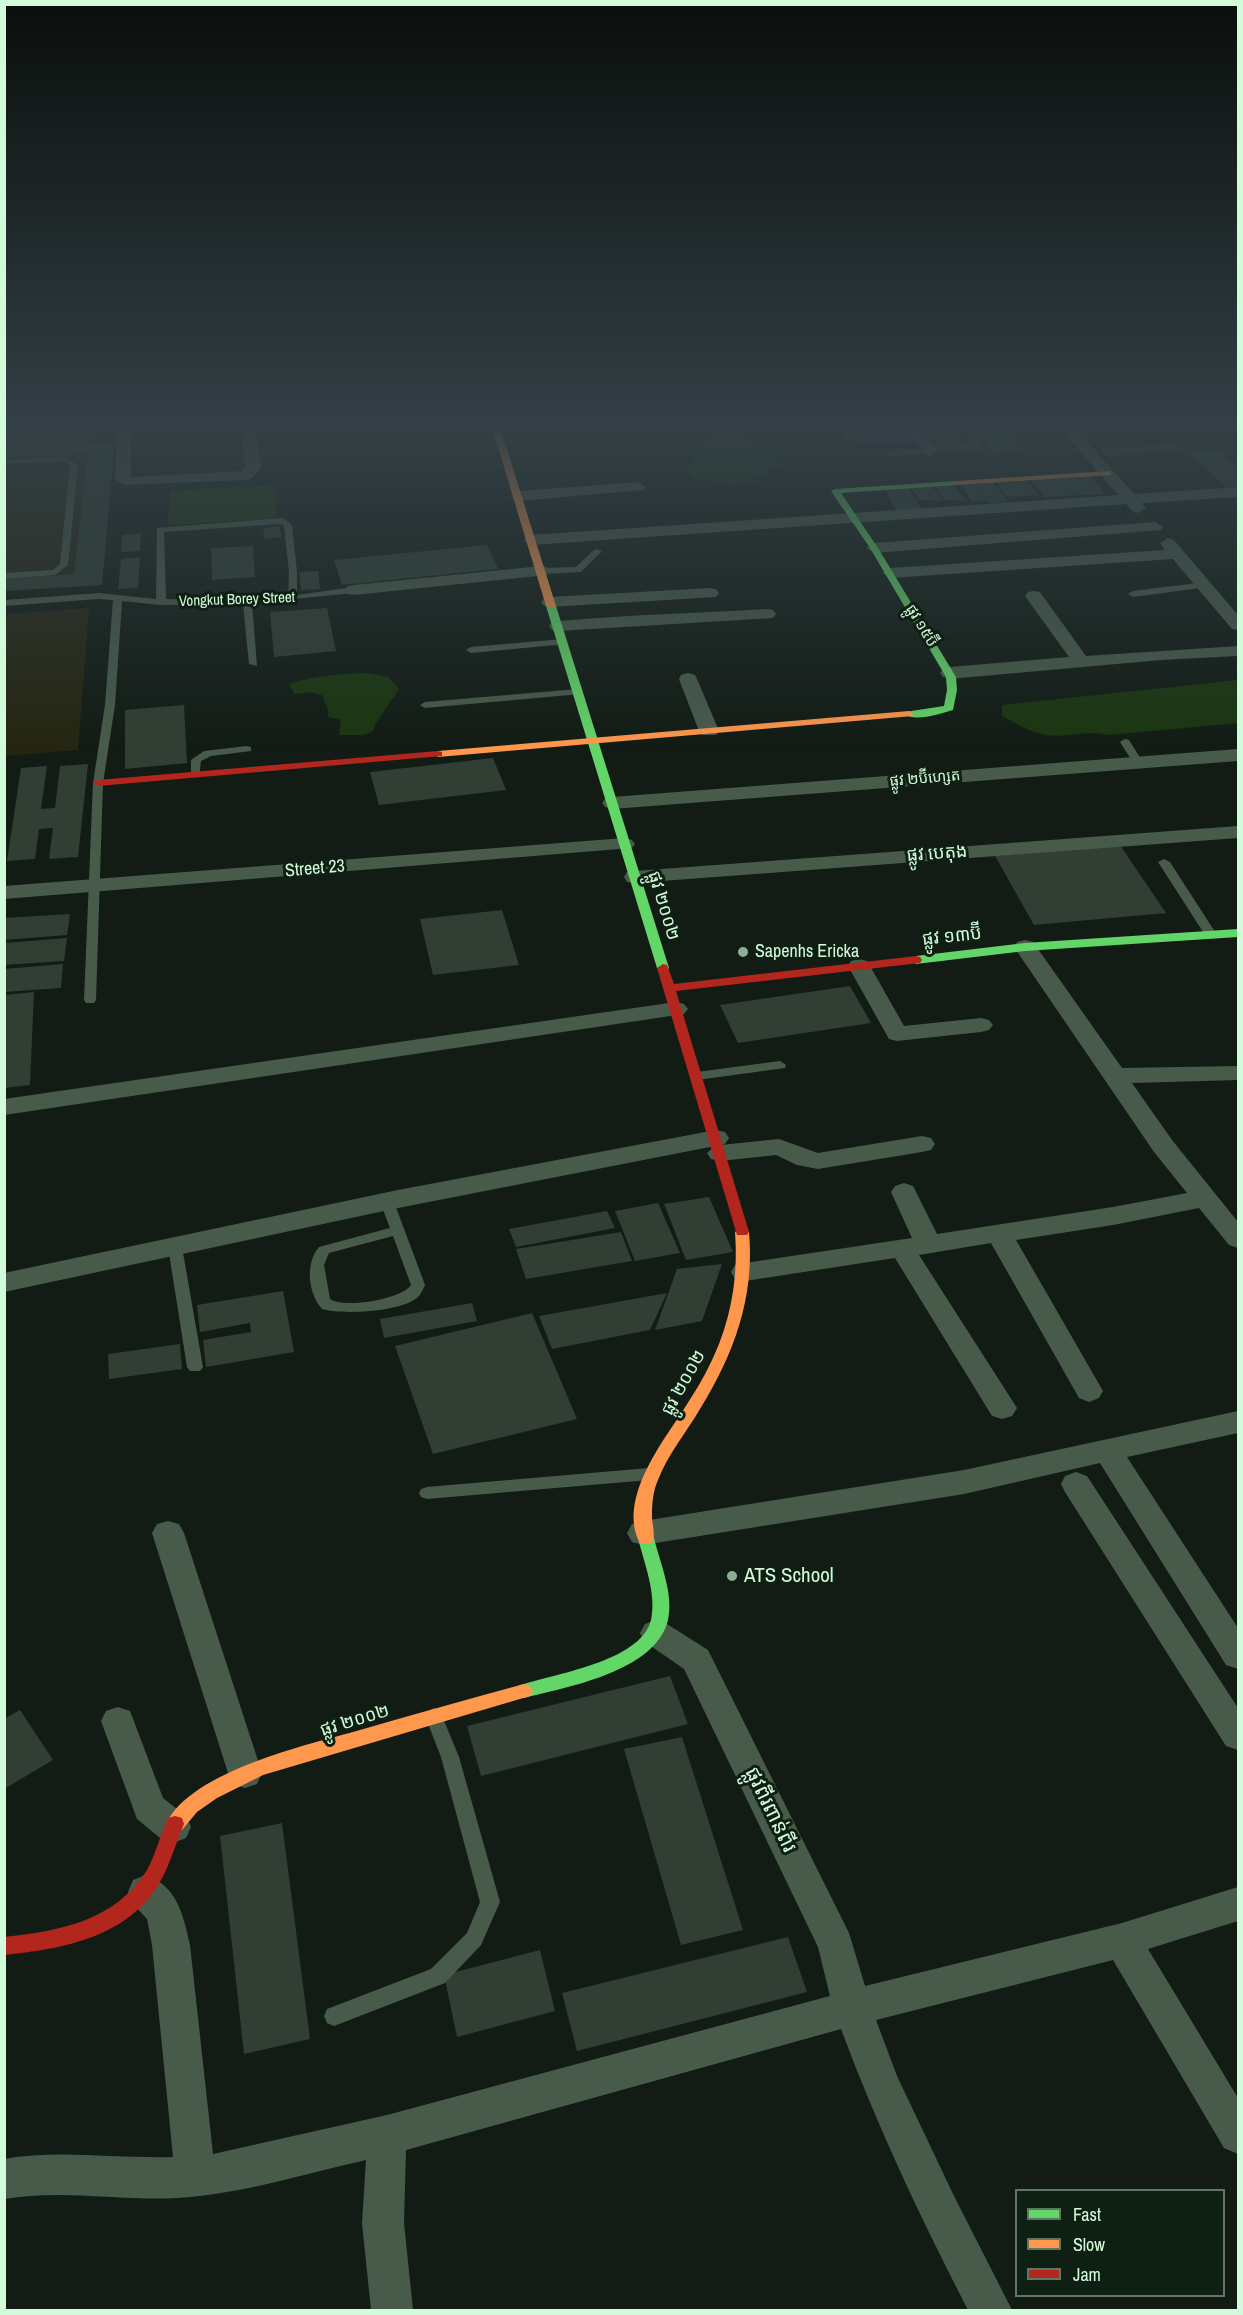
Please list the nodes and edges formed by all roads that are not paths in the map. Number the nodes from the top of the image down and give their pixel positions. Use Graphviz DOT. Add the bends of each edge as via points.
graph roads {
  1 [pos="67,532"];
  2 [pos="160,532"];
  3 [pos="289,532"];
  4 [pos="529,532"];
  5 [pos="628,532"];
  6 [pos="863,532"];
  7 [pos="1088,532"];
  8 [pos="1159,532"];
  9 [pos="531,540"];
  10 [pos="874,548"];
  11 [pos="598,551"];
  12 [pos="1178,554"];
  13 [pos="541,571"];
  14 [pos="890,573"];
  15 [pos="4,576"];
  16 [pos="1205,585"];
  17 [pos="354,590"];
  18 [pos="710,593"];
  19 [pos="1133,594"];
  20 [pos="1034,596"];
  21 [pos="118,597"];
  22 [pos="292,598"];
  23 [pos="247,601"];
  24 [pos="161,602"];
  25 [pos="550,602"];
  26 [pos="4,603"];
  27 [pos="767,614"];
  28 [pos="1239,625"];
  29 [pos="560,634"];
  30 [pos="471,650"];
  31 [pos="1239,651"];
  32 [pos="1081,662"];
  33 [pos="254,664"];
  34 [pos="949,673"];
  35 [pos="688,679"];
  36 [pos="578,692"];
  37 [pos="425,705"];
  38 [pos="709,731"];
  39 [pos="593,741"];
  40 [pos="1125,742"];
  41 [pos="247,749"];
  42 [pos="1239,755"];
  43 [pos="1139,764"];
  44 [pos="195,775"];
  45 [pos="98,783"];
  46 [pos="612,803"];
  47 [pos="1239,832"];
  48 [pos="625,844"];
  49 [pos="1164,862"];
  50 [pos="635,877"];
  51 [pos="95,886"];
  52 [pos="4,893"];
  53 [pos="1239,933"];
  54 [pos="1211,935"];
  55 [pos="1025,947"];
  56 [pos="859,966"];
  57 [pos="673,999"];
  58 [pos="90,1000"];
  59 [pos="981,1025"];
  60 [pos="780,1065"];
  61 [pos="1239,1073"];
  62 [pos="697,1076"];
  63 [pos="1116,1076"];
  64 [pos="4,1107"];
  65 [pos="922,1144"];
  66 [pos="718,1145"];
  67 [pos="904,1192"];
  68 [pos="1206,1198"];
  69 [pos="387,1202"];
  70 [pos="398,1230"];
  71 [pos="1236,1231"];
  72 [pos="998,1232"];
  73 [pos="928,1243"];
  74 [pos="175,1247"];
  75 [pos="901,1247"];
  76 [pos="745,1272"];
  77 [pos="4,1283"];
  78 [pos="195,1367"];
  79 [pos="1089,1391"];
  80 [pos="1002,1408"];
  81 [pos="1239,1422"];
  82 [pos="1107,1450"];
  83 [pos="651,1473"];
  84 [pos="1076,1484"];
  85 [pos="426,1493"];
  86 [pos="168,1533"];
  87 [pos="643,1533"];
  88 [pos="657,1633"];
  89 [pos="1239,1655"];
  90 [pos="434,1715"];
  91 [pos="117,1721"];
  92 [pos="1239,1736"];
  93 [pos="245,1773"];
  94 [pos="172,1827"];
  95 [pos="147,1892"];
  96 [pos="1239,1904"];
  97 [pos="1122,1940"];
  98 [pos="4,1946"];
  99 [pos="852,2008"];
  100 [pos="334,2016"];
  101 [pos="1239,2134"];
  102 [pos="387,2135"];
  103 [pos="194,2177"];
  104 [pos="4,2179"];
  105 [pos="392,2310"];
  106 [pos="991,2310"];
  1 -- 15 [label="lane" via="64,565 55,572"];
  2 -- 24 [label="lane"];
  3 -- 22 [label="lane"];
  4 -- 9 [label="street, ផ្លូវ ២០០២"];
  5 -- 9 [label="street"];
  6 -- 10 [label="street, ផ្លូវ ១៥ប៊ី"];
  7 -- 10 [label="street"];
  8 -- 12 [label="street"];
  9 -- 13 [label="street, ផ្លូវ ២០០២"];
  10 -- 14 [label="street, ផ្លូវ ១៥ប៊ី"];
  11 -- 13 [label="lane" via="578,570"];
  12 -- 14 [label="street"];
  12 -- 16 [label="street"];
  13 -- 17 [label="street, Vongkut Borey Street"];
  13 -- 25 [label="street, ផ្លូវ ២០០២"];
  14 -- 34 [label="street, ផ្លូវ ១៥ប៊ី"];
  16 -- 19 [label="lane"];
  16 -- 28 [label="street"];
  17 -- 22 [label="lane, Vongkut Borey Street"];
  18 -- 25 [label="street"];
  20 -- 32 [label="street"];
  21 -- 24 [label="lane, Vongkut Borey Street"];
  21 -- 26 [label="lane, Vongkut Borey Street"];
  21 -- 45 [label="lane" via="110,705"];
  22 -- 23 [label="lane, Vongkut Borey Street"];
  23 -- 24 [label="lane, Vongkut Borey Street"];
  23 -- 33 [label="lane"];
  25 -- 29 [label="street, ផ្លូវ ២០០២"];
  27 -- 29 [label="street" via="662,618"];
  29 -- 30 [label="lane"];
  29 -- 36 [label="street, ផ្លូវ ២០០២"];
  31 -- 32 [label="street"];
  32 -- 34 [label="street"];
  34 -- 38 [label="street, ផ្លូវ ១៥ប៊ី" via="949,708 935,712"];
  35 -- 38 [label="street"];
  36 -- 37 [label="lane"];
  36 -- 39 [label="street, ផ្លូវ ២០០២"];
  38 -- 39 [label="street"];
  39 -- 44 [label="street"];
  39 -- 46 [label="street, ផ្លូវ ២០០២"];
  40 -- 43 [label="lane"];
  41 -- 44 [label="lane" via="208,753 196,760"];
  42 -- 43 [label="street, ផ្លូវ ២ប៊ីហ្សេត"];
  43 -- 46 [label="street, ផ្លូវ ២ប៊ីហ្សេត"];
  44 -- 45 [label="street"];
  45 -- 51 [label="lane"];
  46 -- 48 [label="street, ផ្លូវ ២០០២"];
  47 -- 50 [label="street, ផ្លូវ បេតុង"];
  48 -- 50 [label="street, ផ្លូវ ២០០២"];
  48 -- 51 [label="street, Street 23"];
  49 -- 54 [label="lane"];
  50 -- 57 [label="street, ផ្លូវ ២០០២"];
  51 -- 52 [label="street, Street 23"];
  51 -- 58 [label="lane"];
  53 -- 54 [label="street, ផ្លូវ ១៣ប៊ី"];
  54 -- 55 [label="street, ផ្លូវ ១៣ប៊ី"];
  55 -- 56 [label="street, ផ្លូវ ១៣ប៊ី"];
  55 -- 63 [label="street"];
  56 -- 57 [label="street, ផ្លូវ ១៣ប៊ី"];
  56 -- 59 [label="street" via="897,1034"];
  57 -- 62 [label="street, ផ្លូវ ២០០២"];
  57 -- 64 [label="street"];
  60 -- 62 [label="lane"];
  61 -- 63 [label="street"];
  62 -- 66 [label="street, ផ្លូវ ២០០២"];
  63 -- 68 [label="street" via="1163,1146"];
  65 -- 66 [label="street" via="818,1161 779,1147"];
  66 -- 69 [label="street"];
  66 -- 76 [label="street, ផ្លូវ ២០០២" via="744,1244"];
  67 -- 73 [label="street"];
  68 -- 71 [label="street"];
  68 -- 72 [label="street"];
  69 -- 70 [label="lane"];
  69 -- 74 [label="street"];
  70 -- 70 [label="lane" via="417,1285 412,1293 400,1299 345,1309 329,1307 322,1301 316,1264 324,1250"];
  72 -- 73 [label="street"];
  72 -- 79 [label="street"];
  73 -- 75 [label="street"];
  74 -- 77 [label="street"];
  74 -- 78 [label="lane"];
  75 -- 76 [label="street"];
  75 -- 80 [label="street"];
  76 -- 83 [label="street, ផ្លូវ ២០០២" via="736,1317 706,1387"];
  81 -- 82 [label="street"];
  82 -- 87 [label="street" via="964,1482"];
  82 -- 89 [label="street"];
  83 -- 85 [label="lane"];
  83 -- 87 [label="street, ផ្លូវ ២០០២" via="643,1502"];
  84 -- 92 [label="street"];
  86 -- 93 [label="street"];
  87 -- 88 [label="street, ផ្លូវ ២០០២" via="660,1605"];
  88 -- 90 [label="street, ផ្លូវ ២០០២" via="632,1655 611,1664"];
  88 -- 99 [label="street, ផ្លូវពីរពាន់ពីរ" via="696,1660 836,1945"];
  90 -- 93 [label="street, ផ្លូវ ២០០២"];
  90 -- 100 [label="lane" via="450,1757 490,1902 474,1939 438,1976"];
  91 -- 94 [label="street" via="149,1808"];
  93 -- 94 [label="street, ផ្លូវ ២០០២" via="186,1810"];
  94 -- 95 [label="street, ផ្លូវ ២០០២"];
  95 -- 98 [label="street, ផ្លូវ ២០០២" via="124,1913 82,1934"];
  95 -- 103 [label="street" via="164,1911 171,1945"];
  96 -- 97 [label="street"];
  97 -- 99 [label="street"];
  97 -- 101 [label="street"];
  99 -- 102 [label="street"];
  99 -- 106 [label="street, ផ្លូវពីរពាន់ពីរ" via="904,2137"];
  102 -- 103 [label="street"];
  102 -- 105 [label="street" via="383,2223"];
  103 -- 104 [label="street" via="110,2178 30,2173"];
}
